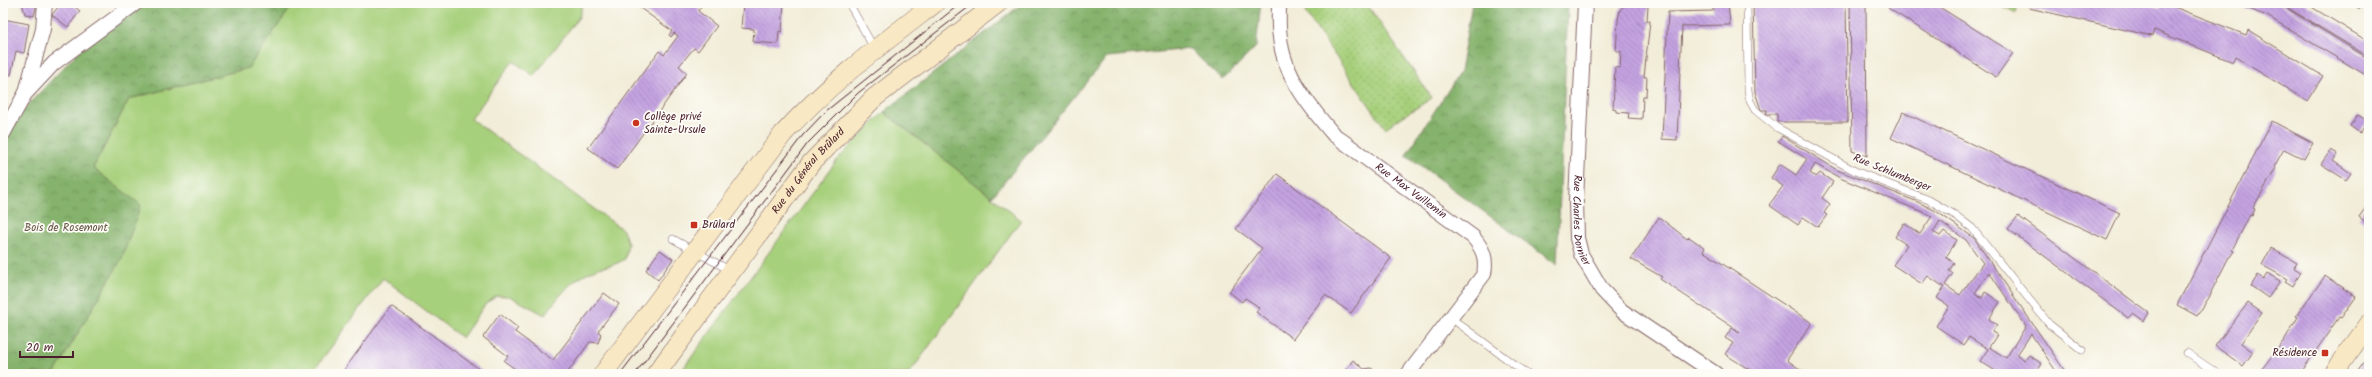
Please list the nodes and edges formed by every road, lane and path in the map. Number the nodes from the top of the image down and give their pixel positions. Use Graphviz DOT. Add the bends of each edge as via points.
graph roads {
  1 [pos="46,3"];
  2 [pos="136,3"];
  3 [pos="935,3"];
  4 [pos="998,3"];
  5 [pos="1279,3"];
  6 [pos="1585,3"];
  7 [pos="1747,3"];
  8 [pos="851,7"];
  9 [pos="875,50"];
  10 [pos="26,94"];
  11 [pos="3,134"];
  12 [pos="673,239"];
  13 [pos="695,251"];
  14 [pos="732,271"];
  15 [pos="1451,318"];
  16 [pos="2369,324"];
  17 [pos="2082,350"];
  18 [pos="2187,353"];
  19 [pos="603,374"];
  20 [pos="656,374"];
  21 [pos="1408,374"];
  22 [pos="1527,374"];
  23 [pos="1716,374"];
  24 [pos="2218,374"];
  25 [pos="2333,374"];
  1 -- 10 [label="street" via="43,29"];
  2 -- 10 [label="street" via="54,62"];
  3 -- 9 [label="main road"];
  4 -- 14 [label="main road, Rue du Général Brûlard" via="874,98 811,163"];
  5 -- 15 [label="street, Rue Max Vuillemin" via="1280,38 1287,63 1296,86 1316,114 1333,134 1473,237 1481,247 1485,257 1484,274"];
  6 -- 23 [label="street, Rue Charles Dornier" via="1576,201 1577,238 1581,254 1602,290 1622,311"];
  7 -- 17 [label="lane, Rue Schlumberger" via="1748,90 1755,110 1776,127 1838,163 1929,200 1955,215 1985,242 2049,324"];
  8 -- 9 [label="lane"];
  9 -- 13 [label="main road" via="808,106 788,128"];
  10 -- 11 [label="street"];
  12 -- 13 [label="lane"];
  13 -- 14 [label="lane"];
  13 -- 19 [label="main road"];
  14 -- 20 [label="main road, Rue du Général Brûlard"];
  15 -- 21 [label="street, Rue Max Vuillemin"];
  15 -- 22 [label="lane"];
  16 -- 25 [label="main road"];
  18 -- 24 [label="lane"];
}
